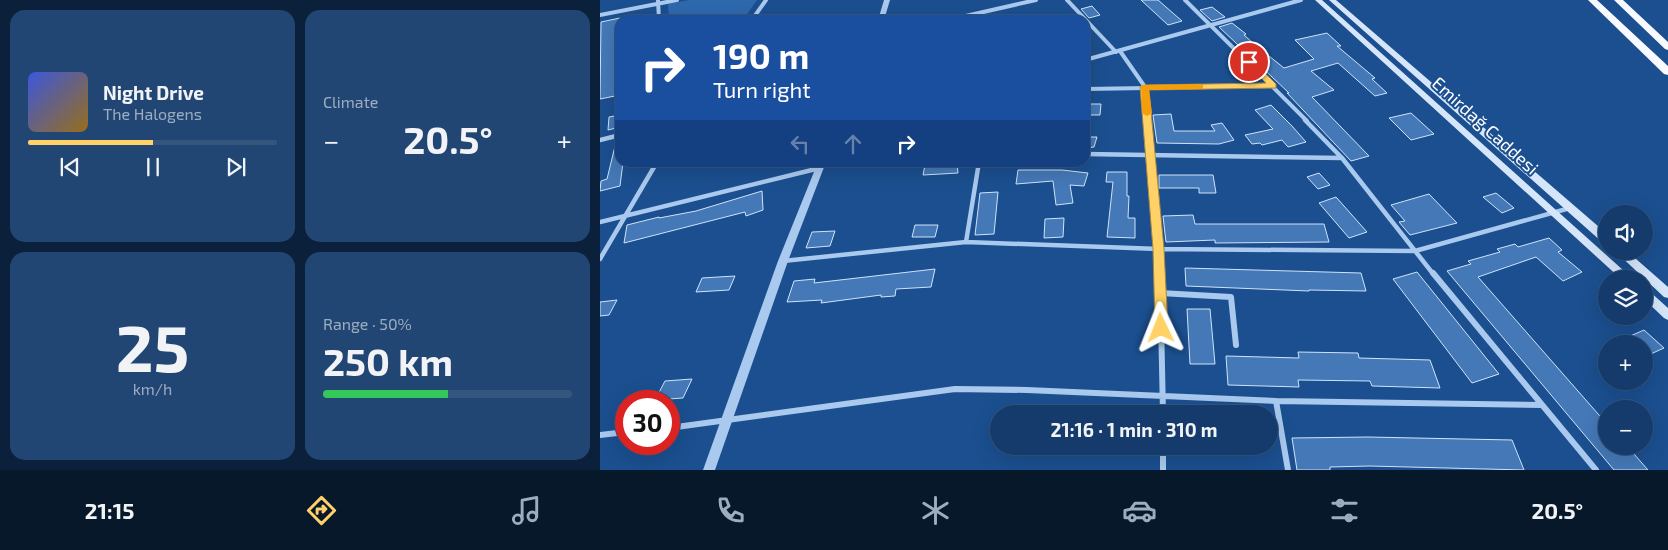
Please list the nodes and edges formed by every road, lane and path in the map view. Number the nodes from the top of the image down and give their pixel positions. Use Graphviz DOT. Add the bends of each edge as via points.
graph roads {
  1 [pos="678,0"];
  2 [pos="766,0"];
  3 [pos="887,0"];
  4 [pos="1036,0"];
  5 [pos="1067,0"];
  6 [pos="1185,0"];
  7 [pos="1301,0"];
  8 [pos="1318,0"];
  9 [pos="1332,0"];
  10 [pos="1592,0"];
  11 [pos="1618,0"];
  12 [pos="658,2"];
  13 [pos="600,15"];
  14 [pos="659,15"];
  15 [pos="756,15"];
  16 [pos="882,15"];
  17 [pos="975,15"];
  18 [pos="1082,15"];
  19 [pos="1090,23"];
  20 [pos="1212,25"];
  21 [pos="1668,48"];
  22 [pos="1118,51"];
  23 [pos="1090,59"];
  24 [pos="1668,72"];
  25 [pos="1273,86"];
  26 [pos="1145,87"];
  27 [pos="1090,89"];
  28 [pos="615,137"];
  29 [pos="600,140"];
  30 [pos="1090,154"];
  31 [pos="1150,155"];
  32 [pos="1342,158"];
  33 [pos="654,167"];
  34 [pos="813,167"];
  35 [pos="820,167"];
  36 [pos="978,167"];
  37 [pos="1570,208"];
  38 [pos="1554,212"];
  39 [pos="626,216"];
  40 [pos="600,222"];
  41 [pos="1598,232"];
  42 [pos="966,242"];
  43 [pos="1159,249"];
  44 [pos="1415,252"];
  45 [pos="600,259"];
  46 [pos="1630,260"];
  47 [pos="783,261"];
  48 [pos="1618,270"];
  49 [pos="1160,293"];
  50 [pos="1668,294"];
  51 [pos="1653,301"];
  52 [pos="1668,315"];
  53 [pos="1236,345"];
  54 [pos="1164,397"];
  55 [pos="1276,401"];
  56 [pos="1164,405"];
  57 [pos="1542,405"];
  58 [pos="727,421"];
  59 [pos="680,427"];
  60 [pos="615,433"];
  61 [pos="600,435"];
  62 [pos="1163,455"];
  63 [pos="709,470"];
  64 [pos="1163,470"];
  65 [pos="1288,470"];
  66 [pos="1596,470"];
  1 -- 12 [label="street"];
  2 -- 15 [label="street"];
  3 -- 16 [label="street"];
  4 -- 17 [label="street"];
  5 -- 18 [label="street"];
  6 -- 20 [label="street"];
  7 -- 20 [label="street"];
  8 -- 38 [label="main road, Emirdağ Caddesi"];
  9 -- 37 [label="main road, Emirdağ Caddesi"];
  10 -- 24 [label="highway"];
  11 -- 21 [label="highway"];
  12 -- 13 [label="street"];
  12 -- 14 [label="street"];
  19 -- 22 [label="street"];
  20 -- 22 [label="street"];
  20 -- 25 [label="street"];
  22 -- 23 [label="street"];
  22 -- 26 [label="street"];
  25 -- 26 [label="street"];
  25 -- 32 [label="street"];
  26 -- 27 [label="street"];
  26 -- 31 [label="street"];
  28 -- 29 [label="street"];
  30 -- 31 [label="street"];
  31 -- 32 [label="street"];
  31 -- 43 [label="street"];
  32 -- 44 [label="street"];
  33 -- 39 [label="street"];
  34 -- 39 [label="street"];
  35 -- 47 [label="street"];
  36 -- 42 [label="street"];
  37 -- 38 [label="street"];
  37 -- 41 [label="main road, Emirdağ Caddesi"];
  38 -- 44 [label="street"];
  38 -- 48 [label="main road, Emirdağ Caddesi"];
  39 -- 40 [label="street"];
  39 -- 45 [label="street"];
  42 -- 43 [label="street"];
  42 -- 47 [label="street"];
  43 -- 44 [label="street"];
  43 -- 49 [label="street"];
  44 -- 57 [label="street"];
  46 -- 50 [label="main road"];
  47 -- 58 [label="street"];
  49 -- 53 [label="street" via="1231,297"];
  49 -- 54 [label="street"];
  51 -- 52 [label="main road"];
  54 -- 55 [label="street"];
  54 -- 56 [label="street"];
  54 -- 58 [label="street" via="955,389"];
  55 -- 57 [label="street"];
  55 -- 65 [label="street"];
  57 -- 66 [label="street"];
  58 -- 59 [label="street"];
  58 -- 63 [label="street"];
  60 -- 61 [label="street"];
  62 -- 64 [label="street"];
}
